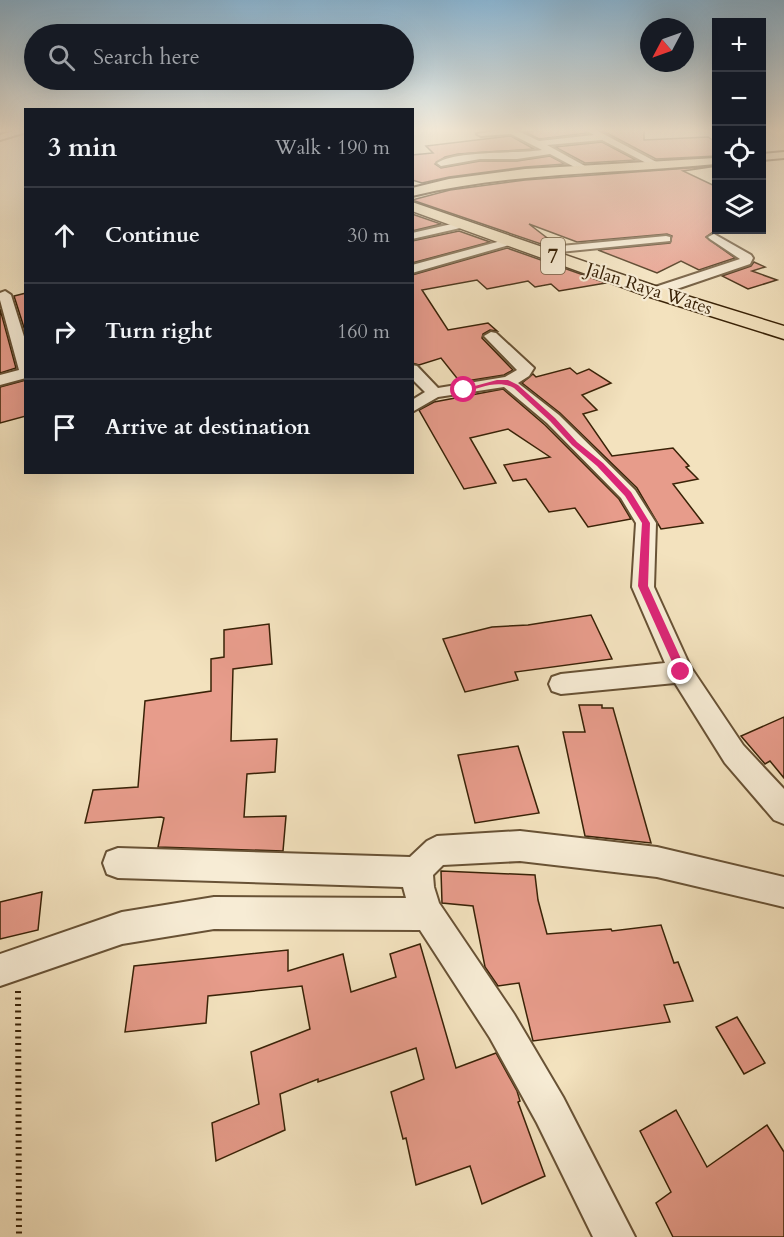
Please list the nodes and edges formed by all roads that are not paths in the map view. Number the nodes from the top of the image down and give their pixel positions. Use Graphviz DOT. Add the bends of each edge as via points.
graph roads {
  1 [pos="430,188"];
  2 [pos="414,192"];
  3 [pos="414,207"];
  4 [pos="465,224"];
  5 [pos="414,236"];
  6 [pos="714,237"];
  7 [pos="666,239"];
  8 [pos="512,241"];
  9 [pos="540,251"];
  10 [pos="414,268"];
  11 [pos="654,292"];
  12 [pos="7,294"];
  13 [pos="784,333"];
  14 [pos="491,336"];
  15 [pos="24,364"];
  16 [pos="414,371"];
  17 [pos="24,373"];
  18 [pos="0,380"];
  19 [pos="508,382"];
  20 [pos="434,393"];
  21 [pos="414,406"];
  22 [pos="681,672"];
  23 [pos="561,684"];
  24 [pos="784,810"];
  25 [pos="118,863"];
  26 [pos="417,872"];
  27 [pos="784,891"];
  28 [pos="428,914"];
  29 [pos="9,967"];
  30 [pos="615,1237"];
  1 -- 2 [label="main road"];
  3 -- 4 [label="highway, Jalan Raya Wates / 7"];
  4 -- 5 [label="street"];
  4 -- 8 [label="highway, Jalan Raya Wates / 7"];
  6 -- 11 [label="street" via="743,254 746,261"];
  7 -- 9 [label="street"];
  8 -- 9 [label="highway, Jalan Raya Wates / 7"];
  8 -- 10 [label="street"];
  9 -- 11 [label="highway, Jalan Raya Wates / 7"];
  11 -- 13 [label="highway, Jalan Raya Wates / 7"];
  12 -- 15 [label="street"];
  14 -- 19 [label="street" via="526,368"];
  16 -- 20 [label="street"];
  17 -- 18 [label="street"];
  19 -- 20 [label="street"];
  19 -- 22 [label="street" via="553,419 628,494 646,523 643,586"];
  20 -- 21 [label="street"];
  22 -- 23 [label="street"];
  22 -- 24 [label="street" via="734,754"];
  25 -- 26 [label="street"];
  26 -- 27 [label="street" via="437,851 520,846 657,862"];
  26 -- 28 [label="street" via="418,889"];
  28 -- 29 [label="street" via="214,913 122,928"];
  28 -- 30 [label="street" via="502,1026"];
}
